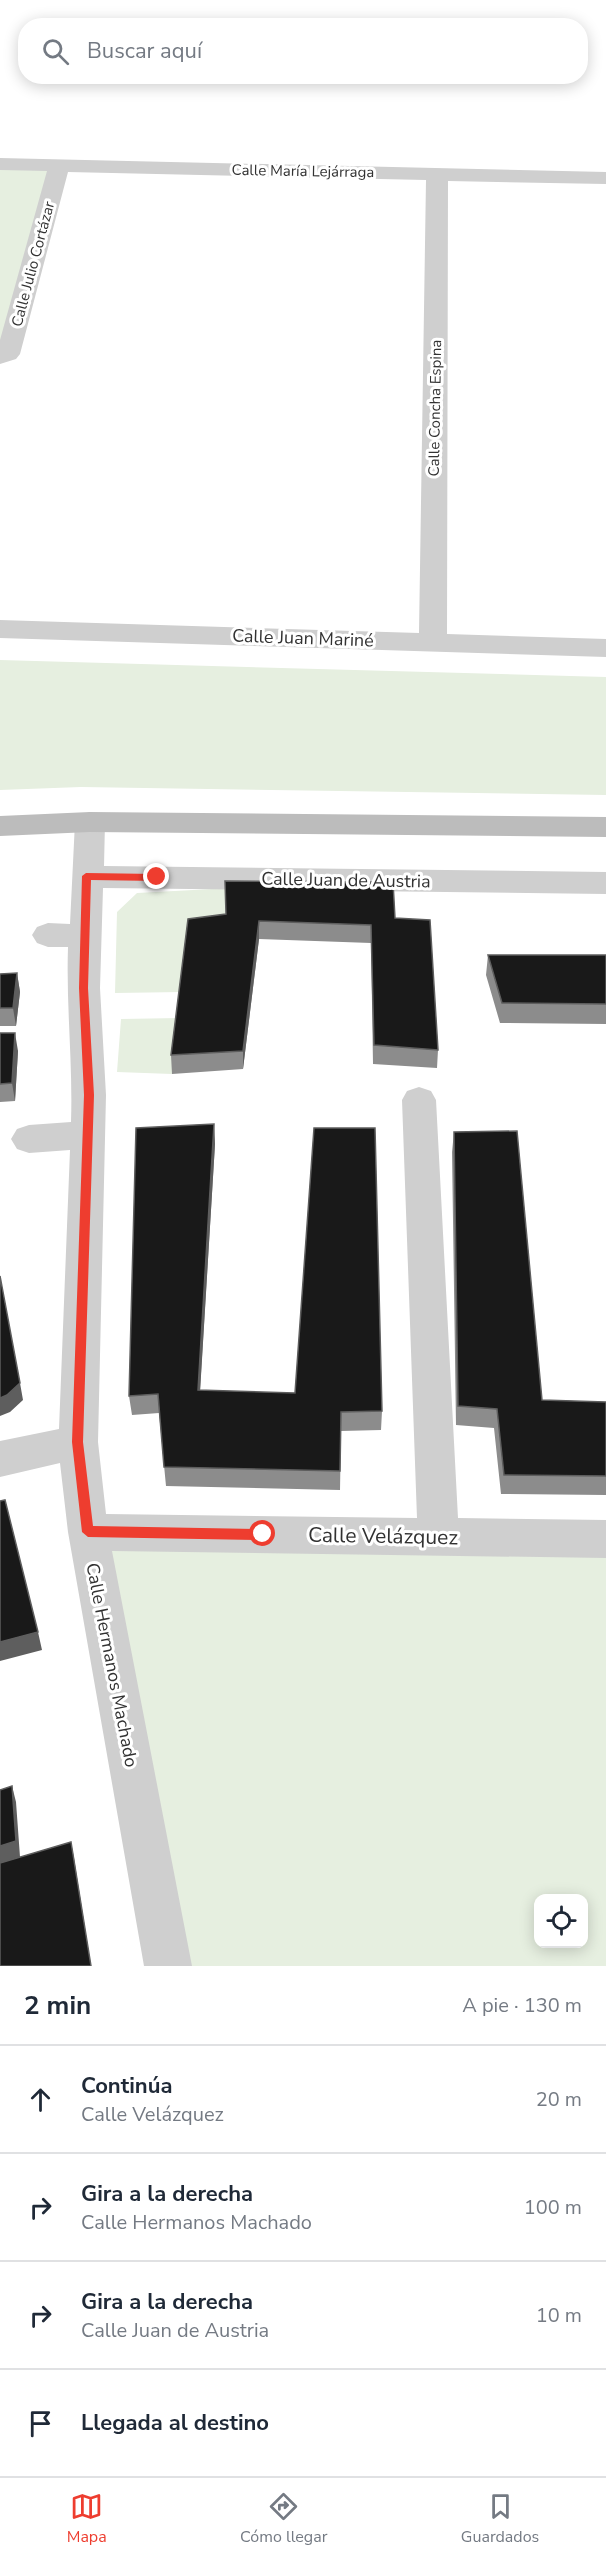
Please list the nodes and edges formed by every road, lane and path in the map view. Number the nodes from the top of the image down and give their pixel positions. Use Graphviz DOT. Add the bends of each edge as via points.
graph roads {
  1 [pos="0,164"];
  2 [pos="59,165"];
  3 [pos="437,174"];
  4 [pos="606,178"];
  5 [pos="0,357"];
  6 [pos="0,629"];
  7 [pos="433,642"];
  8 [pos="606,648"];
  9 [pos="90,822"];
  10 [pos="0,826"];
  11 [pos="606,827"];
  12 [pos="86,876"];
  13 [pos="606,884"];
  14 [pos="419,1100"];
  15 [pos="87,1135"];
  16 [pos="29,1139"];
  17 [pos="78,1442"];
  18 [pos="0,1459"];
  19 [pos="88,1532"];
  20 [pos="438,1536"];
  21 [pos="606,1539"];
  22 [pos="168,1966"];
  1 -- 2 [label="street, Calle María Lejárraga"];
  2 -- 3 [label="street, Calle María Lejárraga"];
  2 -- 5 [label="street, Calle Julio Cortázar" via="8,354"];
  3 -- 4 [label="street, Calle María Lejárraga"];
  3 -- 7 [label="street, Calle Concha Espina"];
  6 -- 7 [label="street, Calle Juan Mariné"];
  7 -- 8 [label="street, Calle Juan Mariné"];
  9 -- 10 [label="main road"];
  9 -- 11 [label="main road"];
  9 -- 12 [label="street, Calle Hermanos Machado"];
  12 -- 13 [label="street, Calle Juan de Austria"];
  12 -- 15 [label="street, Calle Hermanos Machado" via="67,935 83,988 89,1095"];
  14 -- 20 [label="street"];
  15 -- 16 [label="street"];
  15 -- 17 [label="street, Calle Hermanos Machado"];
  17 -- 18 [label="street"];
  17 -- 19 [label="street, Calle Hermanos Machado"];
  19 -- 20 [label="street, Calle Velázquez"];
  19 -- 22 [label="street, Calle Hermanos Machado"];
  20 -- 21 [label="street, Calle Velázquez"];
}
